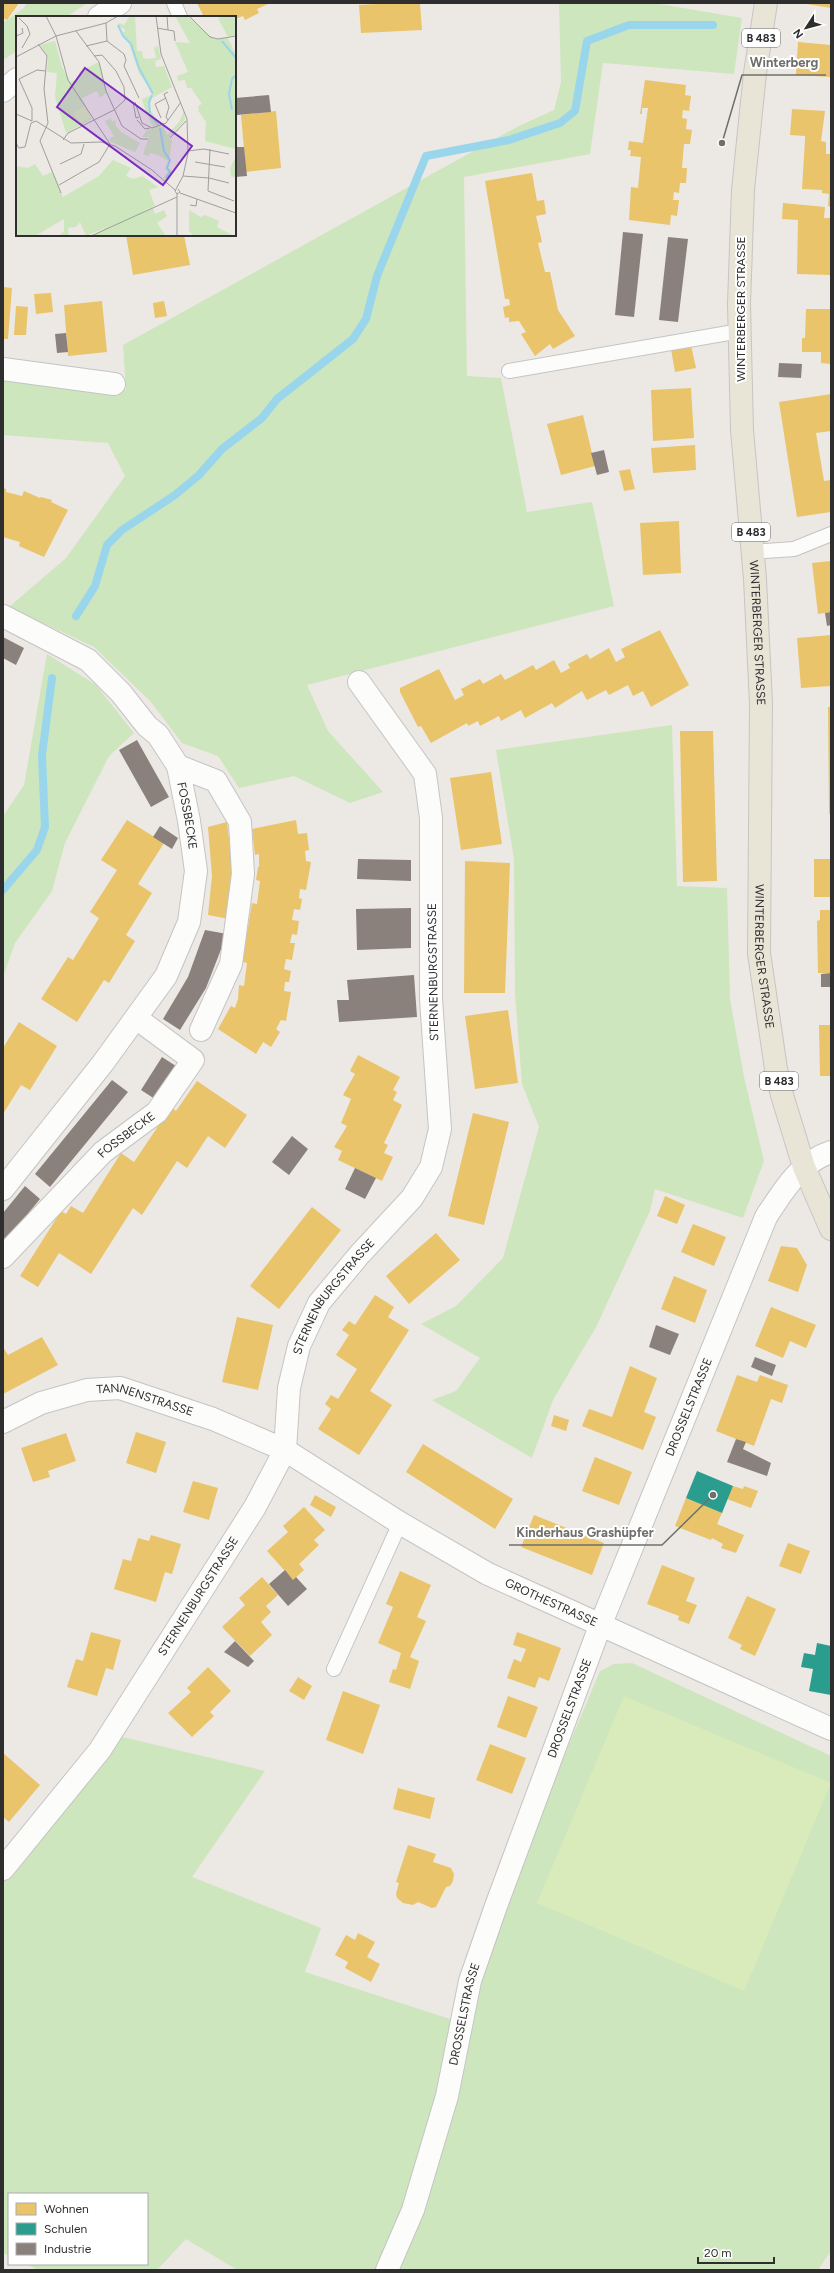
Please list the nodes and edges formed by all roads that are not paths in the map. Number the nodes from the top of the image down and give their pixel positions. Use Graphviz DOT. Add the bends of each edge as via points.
graph roads {
  1 [pos="174,3"];
  2 [pos="766,3"];
  3 [pos="180,16"];
  4 [pos="16,80"];
  5 [pos="3,91"];
  6 [pos="740,331"];
  7 [pos="3,369"];
  8 [pos="509,371"];
  9 [pos="114,384"];
  10 [pos="831,534"];
  11 [pos="752,552"];
  12 [pos="3,616"];
  13 [pos="359,682"];
  14 [pos="178,766"];
  15 [pos="136,1018"];
  16 [pos="201,1030"];
  17 [pos="831,1152"];
  18 [pos="804,1167"];
  19 [pos="3,1189"];
  20 [pos="831,1229"];
  21 [pos="3,1257"];
  22 [pos="3,1422"];
  23 [pos="285,1450"];
  24 [pos="400,1523"];
  25 [pos="600,1626"];
  26 [pos="334,1669"];
  27 [pos="831,1730"];
  28 [pos="3,1869"];
  29 [pos="388,2270"];
  1 -- 3 [label="lane"];
  2 -- 6 [label="main road, WINTERBERGER STRASSE / B 483" via="755,73 743,190"];
  4 -- 5 [label="street"];
  6 -- 8 [label="lane"];
  6 -- 11 [label="main road, WINTERBERGER STRASSE / B 483" via="742,430"];
  7 -- 9 [label="street"];
  10 -- 11 [label="lane" via="794,548"];
  11 -- 18 [label="main road, WINTERBERGER STRASSE / B 483" via="761,704 759,953 776,1069"];
  12 -- 14 [label="street, FOSSBECKE" via="88,660 122,693 147,726 158,735"];
  13 -- 23 [label="street, STERNENBURGSTRASSE" via="424,774 431,818 431,999 440,1129 431,1167 412,1198 319,1303 300,1346 291,1381"];
  14 -- 15 [label="street, FOSSBECKE" via="190,821 196,871 189,922 166,976"];
  14 -- 16 [label="street, FOSSBECKE" via="216,781 240,822 243,874 231,964"];
  15 -- 19 [label="street, FOSSBECKE"];
  15 -- 21 [label="street, FOSSBECKE" via="193,1060 157,1112 102,1152"];
  17 -- 18 [label="street, DROSSELSTRASSE"];
  18 -- 20 [label="main road, WINTERBERGER STRASSE / B 483"];
  18 -- 25 [label="street, DROSSELSTRASSE" via="790,1181 766,1217"];
  22 -- 23 [label="street, TANNENSTRASSE" via="40,1403 87,1390 120,1388 212,1419"];
  23 -- 24 [label="street, GROTHESTRASSE"];
  23 -- 28 [label="street, STERNENBURGSTRASSE" via="255,1507 100,1750"];
  24 -- 25 [label="street, GROTHESTRASSE" via="488,1574"];
  24 -- 26 [label="lane"];
  25 -- 27 [label="street, GROTHESTRASSE"];
  25 -- 29 [label="street, DROSSELSTRASSE" via="470,1981 447,2096 413,2210"];
}
